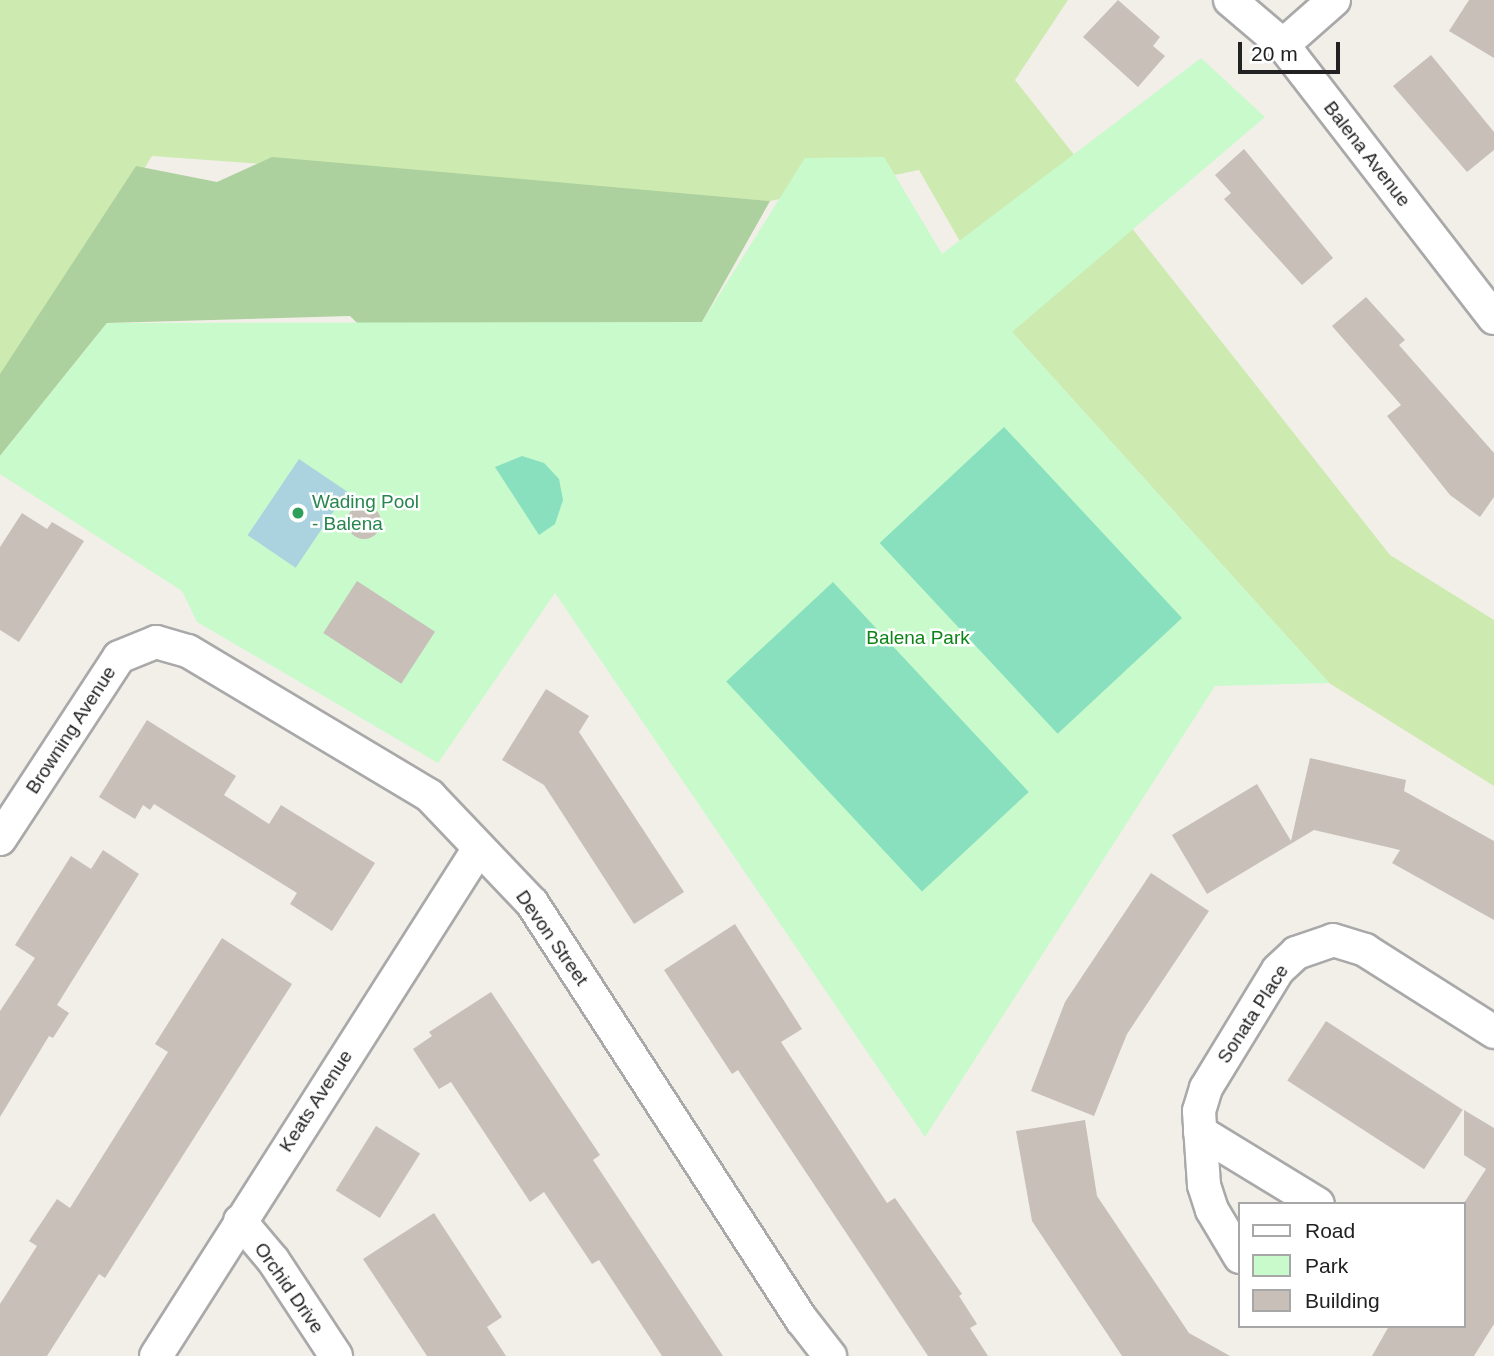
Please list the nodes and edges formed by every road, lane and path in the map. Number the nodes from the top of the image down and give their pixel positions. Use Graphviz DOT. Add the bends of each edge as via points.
graph roads {
  1 [pos="1230,0"];
  2 [pos="1334,0"];
  3 [pos="1283,45"];
  4 [pos="1494,318"];
  5 [pos="119,657"];
  6 [pos="0,839"];
  7 [pos="479,848"];
  8 [pos="1494,1032"];
  9 [pos="1200,1132"];
  10 [pos="1315,1202"];
  11 [pos="240,1221"];
  12 [pos="1238,1254"];
  13 [pos="156,1356"];
  14 [pos="335,1356"];
  15 [pos="830,1356"];
  1 -- 3 [label="street, Balena Avenue"];
  2 -- 3 [label="street"];
  3 -- 4 [label="street, Balena Avenue"];
  5 -- 6 [label="street, Browning Avenue"];
  5 -- 7 [label="street, Devon Street" via="156,642 188,651 430,796"];
  7 -- 11 [label="street, Keats Avenue"];
  7 -- 15 [label="street, Devon Street" via="532,903 802,1320"];
  8 -- 9 [label="street, Sonata Place" via="1365,950 1333,940 1314,943 1278,970 1206,1088 1199,1111"];
  9 -- 10 [label="street"];
  9 -- 12 [label="street, Sonata Place" via="1204,1185 1212,1210"];
  11 -- 13 [label="street, Keats Avenue"];
  11 -- 14 [label="street, Orchid Drive" via="273,1260"];
}
